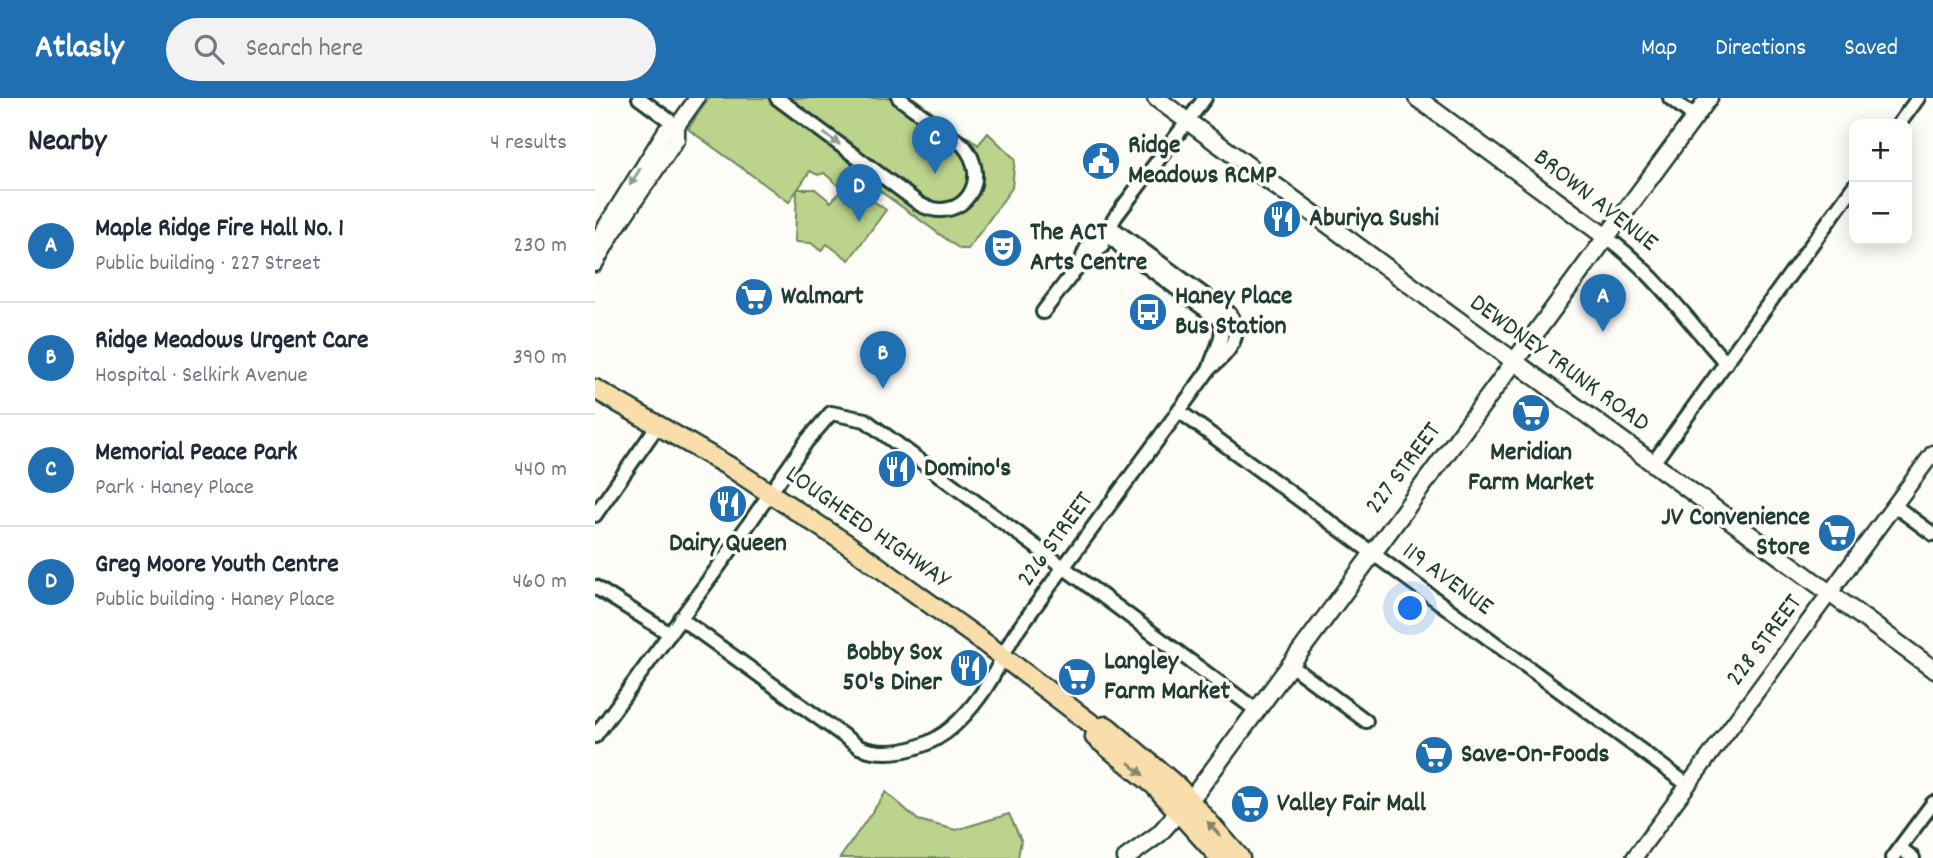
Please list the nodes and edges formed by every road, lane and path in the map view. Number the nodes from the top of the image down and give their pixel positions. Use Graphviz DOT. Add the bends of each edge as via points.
graph roads {
  1 [pos="639,98"];
  2 [pos="697,98"];
  3 [pos="777,98"];
  4 [pos="899,98"];
  5 [pos="1156,98"];
  6 [pos="1205,98"];
  7 [pos="1417,98"];
  8 [pos="1670,98"];
  9 [pos="1709,98"];
  10 [pos="1918,98"];
  11 [pos="1695,117"];
  12 [pos="1903,119"];
  13 [pos="1188,121"];
  14 [pos="677,126"];
  15 [pos="1849,193"];
  16 [pos="1108,229"];
  17 [pos="1607,237"];
  18 [pos="599,239"];
  19 [pos="595,264"];
  20 [pos="1043,312"];
  21 [pos="1514,361"];
  22 [pos="1726,363"];
  23 [pos="1210,368"];
  24 [pos="595,389"];
  25 [pos="1179,411"];
  26 [pos="657,425"];
  27 [pos="1933,453"];
  28 [pos="1653,463"];
  29 [pos="770,493"];
  30 [pos="1895,506"];
  31 [pos="595,515"];
  32 [pos="1933,534"];
  33 [pos="1371,553"];
  34 [pos="1064,568"];
  35 [pos="595,587"];
  36 [pos="1831,594"];
  37 [pos="680,618"];
  38 [pos="670,634"];
  39 [pos="1003,657"];
  40 [pos="1289,664"];
  41 [pos="1933,669"];
  42 [pos="1256,710"];
  43 [pos="1366,721"];
  44 [pos="595,736"];
  45 [pos="1688,785"];
  46 [pos="1933,803"];
  47 [pos="1184,806"];
  48 [pos="1896,853"];
  49 [pos="1126,858"];
  50 [pos="1220,858"];
  51 [pos="1240,858"];
  52 [pos="1635,858"];
  53 [pos="1913,858"];
  1 -- 14 [label="street"];
  2 -- 14 [label="street"];
  3 -- 4 [label="street, one-way" via="921,205 936,209 961,204 975,184 970,154"];
  5 -- 13 [label="main road, DEWDNEY TRUNK ROAD"];
  6 -- 13 [label="street"];
  7 -- 17 [label="main road, BROWN AVENUE"];
  8 -- 11 [label="street"];
  9 -- 11 [label="main road, 227 STREET"];
  10 -- 12 [label="street"];
  11 -- 17 [label="main road, 227 STREET"];
  13 -- 16 [label="street"];
  13 -- 21 [label="main road, DEWDNEY TRUNK ROAD"];
  14 -- 18 [label="street" via="666,130"];
  15 -- 22 [label="street"];
  16 -- 20 [label="street" via="1097,235"];
  16 -- 23 [label="street" via="1122,248 1219,320 1222,337"];
  16 -- 23 [label="street, 226 STREET" via="1229,313 1235,324 1234,342"];
  17 -- 21 [label="main road, 227 STREET"];
  17 -- 22 [label="street, BROWN AVENUE" via="1653,278"];
  18 -- 19 [label="street"];
  21 -- 28 [label="main road, DEWDNEY TRUNK ROAD"];
  21 -- 33 [label="main road, 227 STREET"];
  22 -- 28 [label="street"];
  23 -- 25 [label="street, 226 STREET"];
  24 -- 26 [label="main road, LOUGHEED HIGHWAY"];
  25 -- 33 [label="street, 119 AVENUE"];
  25 -- 34 [label="street, 226 STREET"];
  26 -- 29 [label="main road, LOUGHEED HIGHWAY"];
  26 -- 31 [label="street"];
  27 -- 30 [label="street, 228 STREET"];
  28 -- 36 [label="main road, DEWDNEY TRUNK ROAD"];
  29 -- 34 [label="street" via="831,413 865,420"];
  29 -- 37 [label="street"];
  29 -- 39 [label="main road, LOUGHEED HIGHWAY"];
  30 -- 32 [label="street"];
  30 -- 36 [label="street, 228 STREET"];
  33 -- 40 [label="main road, 227 STREET"];
  33 -- 45 [label="street, 119 AVENUE"];
  34 -- 39 [label="street, 226 STREET" via="1011,639"];
  34 -- 42 [label="street"];
  35 -- 38 [label="street"];
  36 -- 41 [label="main road, DEWDNEY TRUNK ROAD"];
  36 -- 45 [label="street, 228 STREET"];
  37 -- 38 [label="street"];
  37 -- 39 [label="street, 226 STREET" via="855,745 874,752 914,748 943,734 980,694"];
  38 -- 44 [label="street"];
  39 -- 47 [label="main road, LOUGHEED HIGHWAY" via="1097,728 1110,729 1163,774"];
  40 -- 42 [label="main road, 227 STREET"];
  40 -- 43 [label="street"];
  42 -- 47 [label="main road, 227 STREET"];
  45 -- 52 [label="street, 228 STREET"];
  46 -- 48 [label="street"];
  47 -- 49 [label="main road, 227 STREET" via="1154,838"];
  47 -- 50 [label="main road, LOUGHEED HIGHWAY"];
  51 -- 47 [label="main road, LOUGHEED HIGHWAY, one-way"];
  48 -- 53 [label="street"];
}
